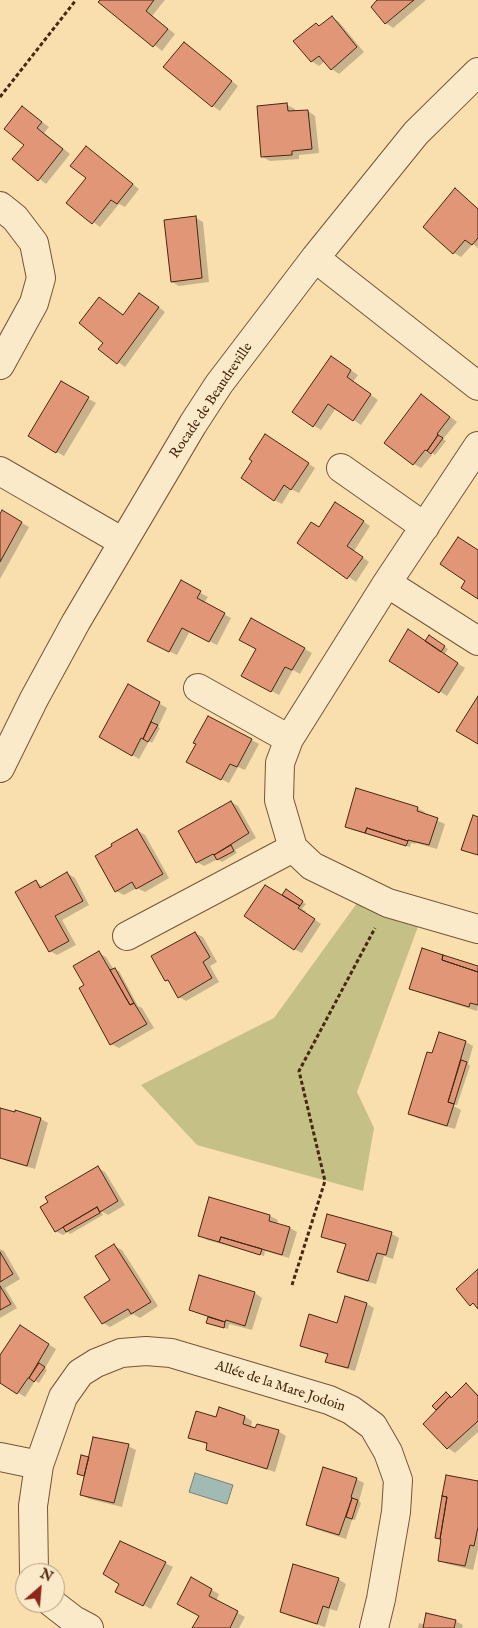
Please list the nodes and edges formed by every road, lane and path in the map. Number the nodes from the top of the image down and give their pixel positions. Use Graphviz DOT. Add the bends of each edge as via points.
graph roads {
  1 [pos="76,0"];
  2 [pos="478,72"];
  3 [pos="0,97"];
  4 [pos="0,206"];
  5 [pos="315,258"];
  6 [pos="0,365"];
  7 [pos="478,386"];
  8 [pos="478,446"];
  9 [pos="340,468"];
  10 [pos="0,471"];
  11 [pos="425,527"];
  12 [pos="123,542"];
  13 [pos="388,583"];
  14 [pos="478,641"];
  15 [pos="198,688"];
  16 [pos="289,739"];
  17 [pos="0,768"];
  18 [pos="293,848"];
  19 [pos="388,903"];
  20 [pos="478,929"];
  21 [pos="127,936"];
  22 [pos="292,1285"];
  23 [pos="0,1458"];
  24 [pos="39,1465"];
  25 [pos="34,1563"];
  26 [pos="65,1613"];
  27 [pos="88,1628"];
  28 [pos="374,1628"];
  1 -- 3 [label="path"];
  2 -- 5 [label="street, Rocade de Beaudreville" via="416,133"];
  4 -- 6 [label="street" via="15,218 34,243 41,278 34,303"];
  5 -- 7 [label="street"];
  5 -- 12 [label="street, Rocade de Beaudreville" via="219,384"];
  8 -- 11 [label="street"];
  9 -- 11 [label="street"];
  10 -- 12 [label="street"];
  11 -- 13 [label="street"];
  12 -- 17 [label="street, Rocade de Beaudreville" via="62,647"];
  13 -- 14 [label="street"];
  13 -- 16 [label="street"];
  15 -- 16 [label="street"];
  16 -- 18 [label="street" via="280,763 279,800"];
  18 -- 19 [label="street" via="312,866"];
  18 -- 21 [label="street"];
  19 -- 20 [label="street"];
  19 -- 22 [label="path" via="299,1071 325,1182"];
  23 -- 24 [label="street"];
  24 -- 25 [label="street, Allée de la Mare Jodoin" via="33,1506"];
  24 -- 28 [label="street, Allée de la Mare Jodoin" via="63,1398 80,1373 96,1362 121,1353 172,1354 329,1400 351,1410 373,1426 388,1452 398,1480 396,1512"];
  26 -- 27 [label="street"];
}
